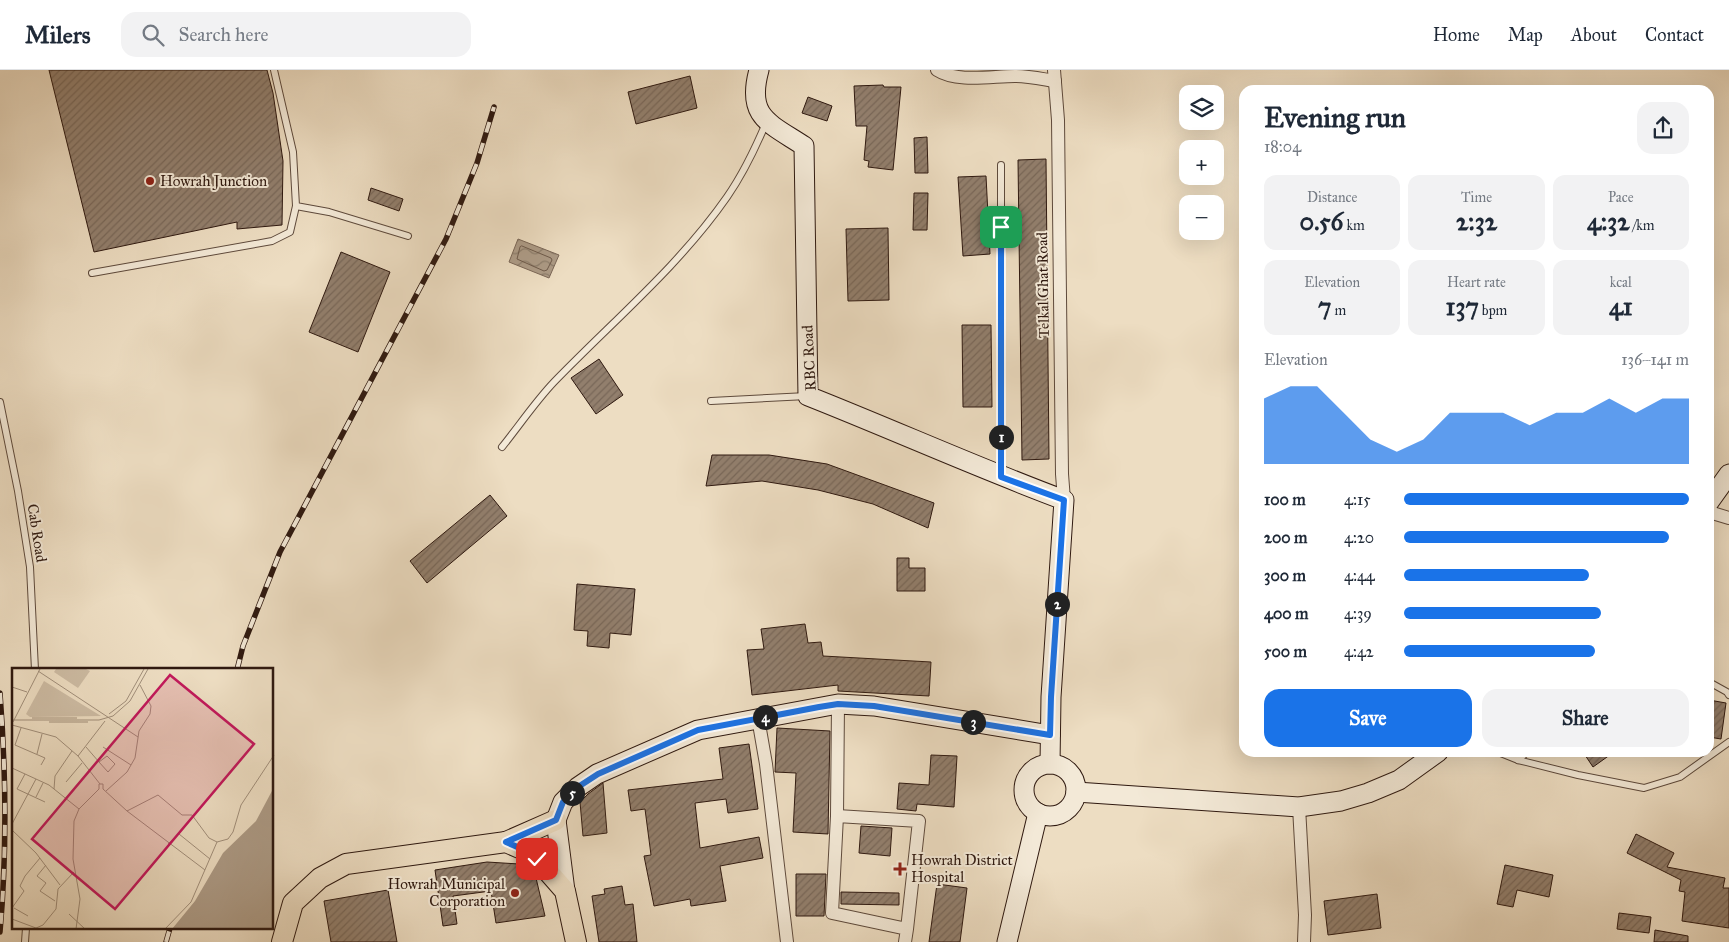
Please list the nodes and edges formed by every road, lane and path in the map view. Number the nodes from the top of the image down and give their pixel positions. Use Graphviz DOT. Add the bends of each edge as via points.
graph roads {
  1 [pos="274,70"];
  2 [pos="759,70"];
  3 [pos="937,70"];
  4 [pos="1055,75"];
  5 [pos="767,122"];
  6 [pos="1001,165"];
  7 [pos="296,206"];
  8 [pos="408,236"];
  9 [pos="92,273"];
  10 [pos="808,396"];
  11 [pos="0,402"];
  12 [pos="711,402"];
  13 [pos="502,447"];
  14 [pos="1729,474"];
  15 [pos="1001,477"];
  16 [pos="1714,495"];
  17 [pos="1064,500"];
  18 [pos="1714,514"];
  19 [pos="1729,518"];
  20 [pos="34,668"];
  21 [pos="1714,685"];
  22 [pos="1729,695"];
  23 [pos="838,704"];
  24 [pos="758,718"];
  25 [pos="1050,735"];
  26 [pos="1729,742"];
  27 [pos="1714,753"];
  28 [pos="1431,757"];
  29 [pos="1510,757"];
  30 [pos="1521,757"];
  31 [pos="1708,757"];
  32 [pos="1518,760"];
  33 [pos="1050,764"];
  34 [pos="1076,792"];
  35 [pos="1299,807"];
  36 [pos="1038,813"];
  37 [pos="836,816"];
  38 [pos="556,820"];
  39 [pos="506,842"];
  40 [pos="565,891"];
  41 [pos="907,929"];
  42 [pos="282,942"];
  43 [pos="576,942"];
  44 [pos="788,942"];
  45 [pos="905,942"];
  46 [pos="1008,942"];
  47 [pos="1304,942"];
  1 -- 7 [label="lane" via="293,152"];
  2 -- 5 [label="main road, RBC Road" via="754,87 755,105"];
  3 -- 4 [label="street" via="945,75 993,78"];
  4 -- 17 [label="street, Telkal Ghat Road"];
  5 -- 10 [label="main road, RBC Road" via="804,146"];
  5 -- 13 [label="lane" via="749,162 727,197 691,242 553,384"];
  6 -- 15 [label="lane"];
  7 -- 8 [label="lane" via="329,212"];
  7 -- 9 [label="lane" via="290,232 272,241"];
  10 -- 12 [label="lane"];
  10 -- 15 [label="main road, RBC Road"];
  11 -- 20 [label="lane, Cab Road" via="30,567"];
  14 -- 16 [label="main road"];
  15 -- 17 [label="main road, RBC Road"];
  17 -- 25 [label="main road"];
  18 -- 19 [label="street"];
  21 -- 22 [label="lane"];
  23 -- 24 [label="main road"];
  23 -- 25 [label="main road" via="874,706"];
  23 -- 37 [label="street"];
  24 -- 38 [label="main road" via="698,730 598,774 563,802"];
  24 -- 44 [label="street"];
  25 -- 33 [label="main road"];
  26 -- 27 [label="lane"];
  28 -- 35 [label="main road" via="1399,780 1368,792 1341,801"];
  29 -- 32 [label="lane"];
  30 -- 32 [label="lane"];
  31 -- 32 [label="lane" via="1680,777 1644,788"];
  33 -- 34 [label="main road" via="1058,765 1072,775"];
  33 -- 36 [label="main road" via="1034,769 1025,783 1026,800"];
  34 -- 35 [label="main road"];
  34 -- 36 [label="main road" via="1070,807 1063,813"];
  35 -- 47 [label="street"];
  36 -- 46 [label="main road"];
  37 -- 41 [label="street" via="832,913"];
  37 -- 41 [label="street" via="919,821"];
  38 -- 39 [label="main road"];
  38 -- 40 [label="main road"];
  39 -- 40 [label="main road" via="537,859"];
  39 -- 42 [label="main road" via="346,864 320,878 293,904"];
  40 -- 43 [label="main road"];
  41 -- 45 [label="street"];
}
